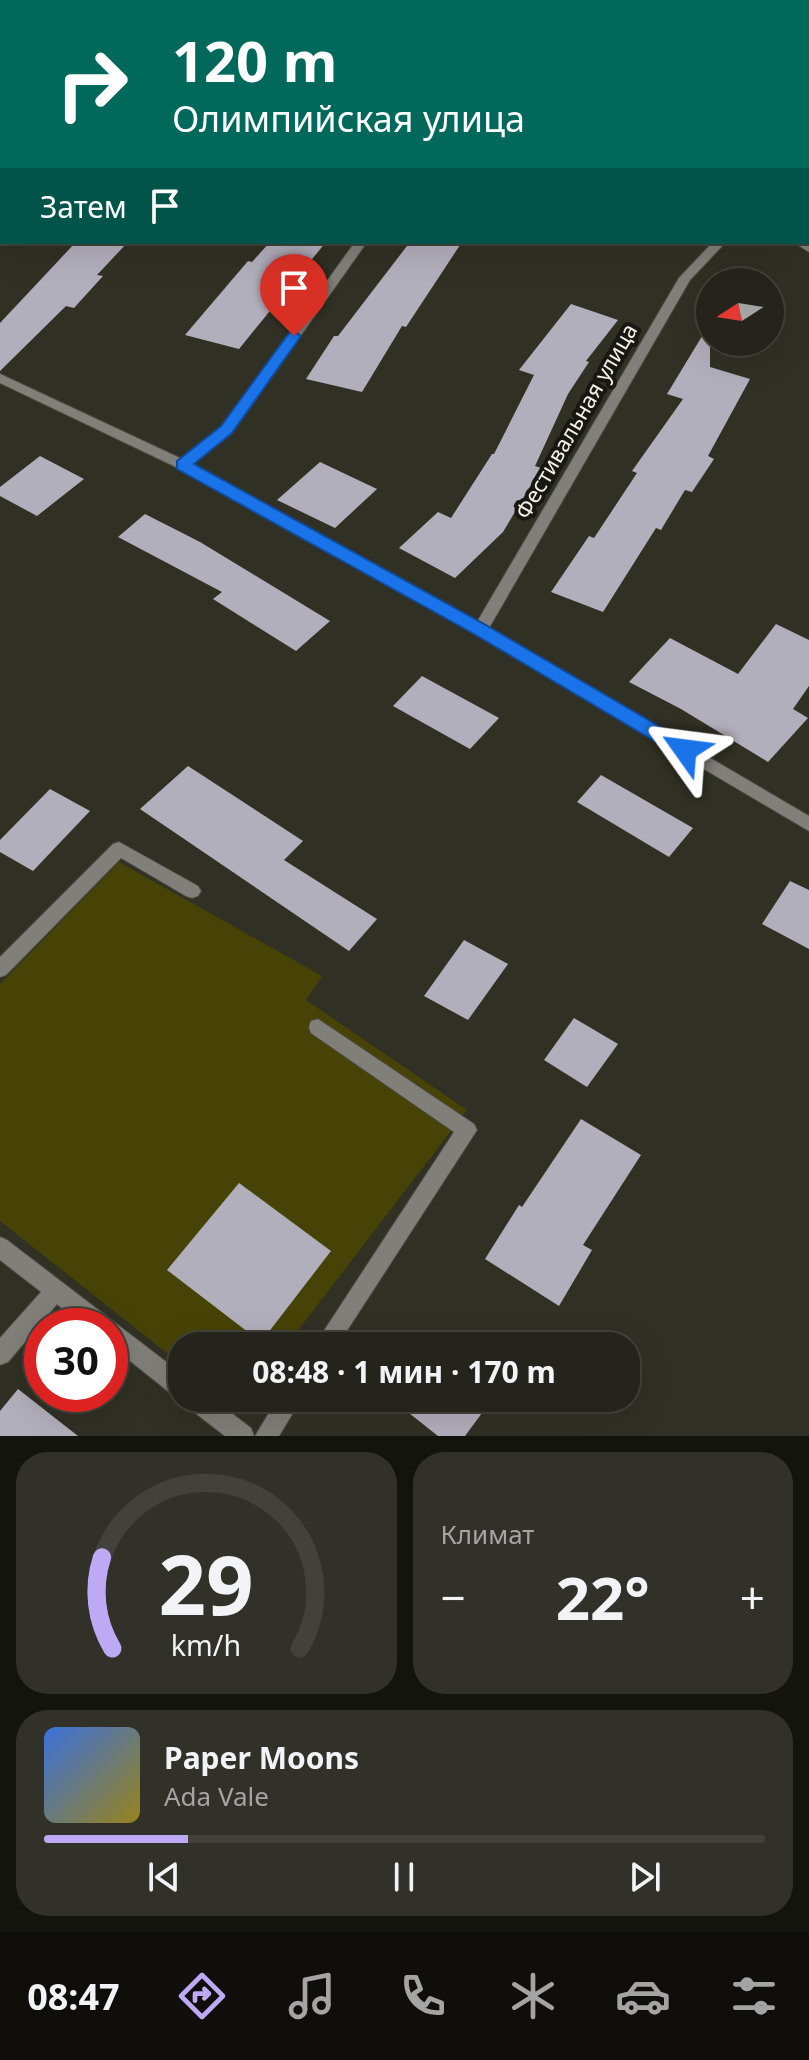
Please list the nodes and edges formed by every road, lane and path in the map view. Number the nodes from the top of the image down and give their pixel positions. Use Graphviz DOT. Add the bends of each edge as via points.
graph roads {
  1 [pos="360,244"];
  2 [pos="718,244"];
  3 [pos="0,378"];
  4 [pos="183,465"];
  5 [pos="480,630"];
  6 [pos="809,824"];
  7 [pos="192,891"];
  8 [pos="0,969"];
  9 [pos="318,1027"];
  10 [pos="0,1247"];
  11 [pos="56,1290"];
  12 [pos="79,1308"];
  13 [pos="334,1332"];
  14 [pos="128,1346"];
  15 [pos="0,1354"];
  16 [pos="168,1377"];
  17 [pos="212,1412"];
  18 [pos="282,1412"];
  19 [pos="243,1436"];
  20 [pos="266,1436"];
  1 -- 4 [label="street" via="227,430"];
  2 -- 5 [label="street, Фестивальная улица" via="685,278"];
  3 -- 4 [label="street"];
  4 -- 5 [label="street"];
  5 -- 6 [label="street"];
  7 -- 8 [label="street" via="119,849"];
  9 -- 13 [label="street" via="467,1130"];
  10 -- 11 [label="street"];
  11 -- 12 [label="street"];
  11 -- 15 [label="street"];
  14 -- 16 [label="street"];
  17 -- 19 [label="street"];
  18 -- 20 [label="street"];
}
